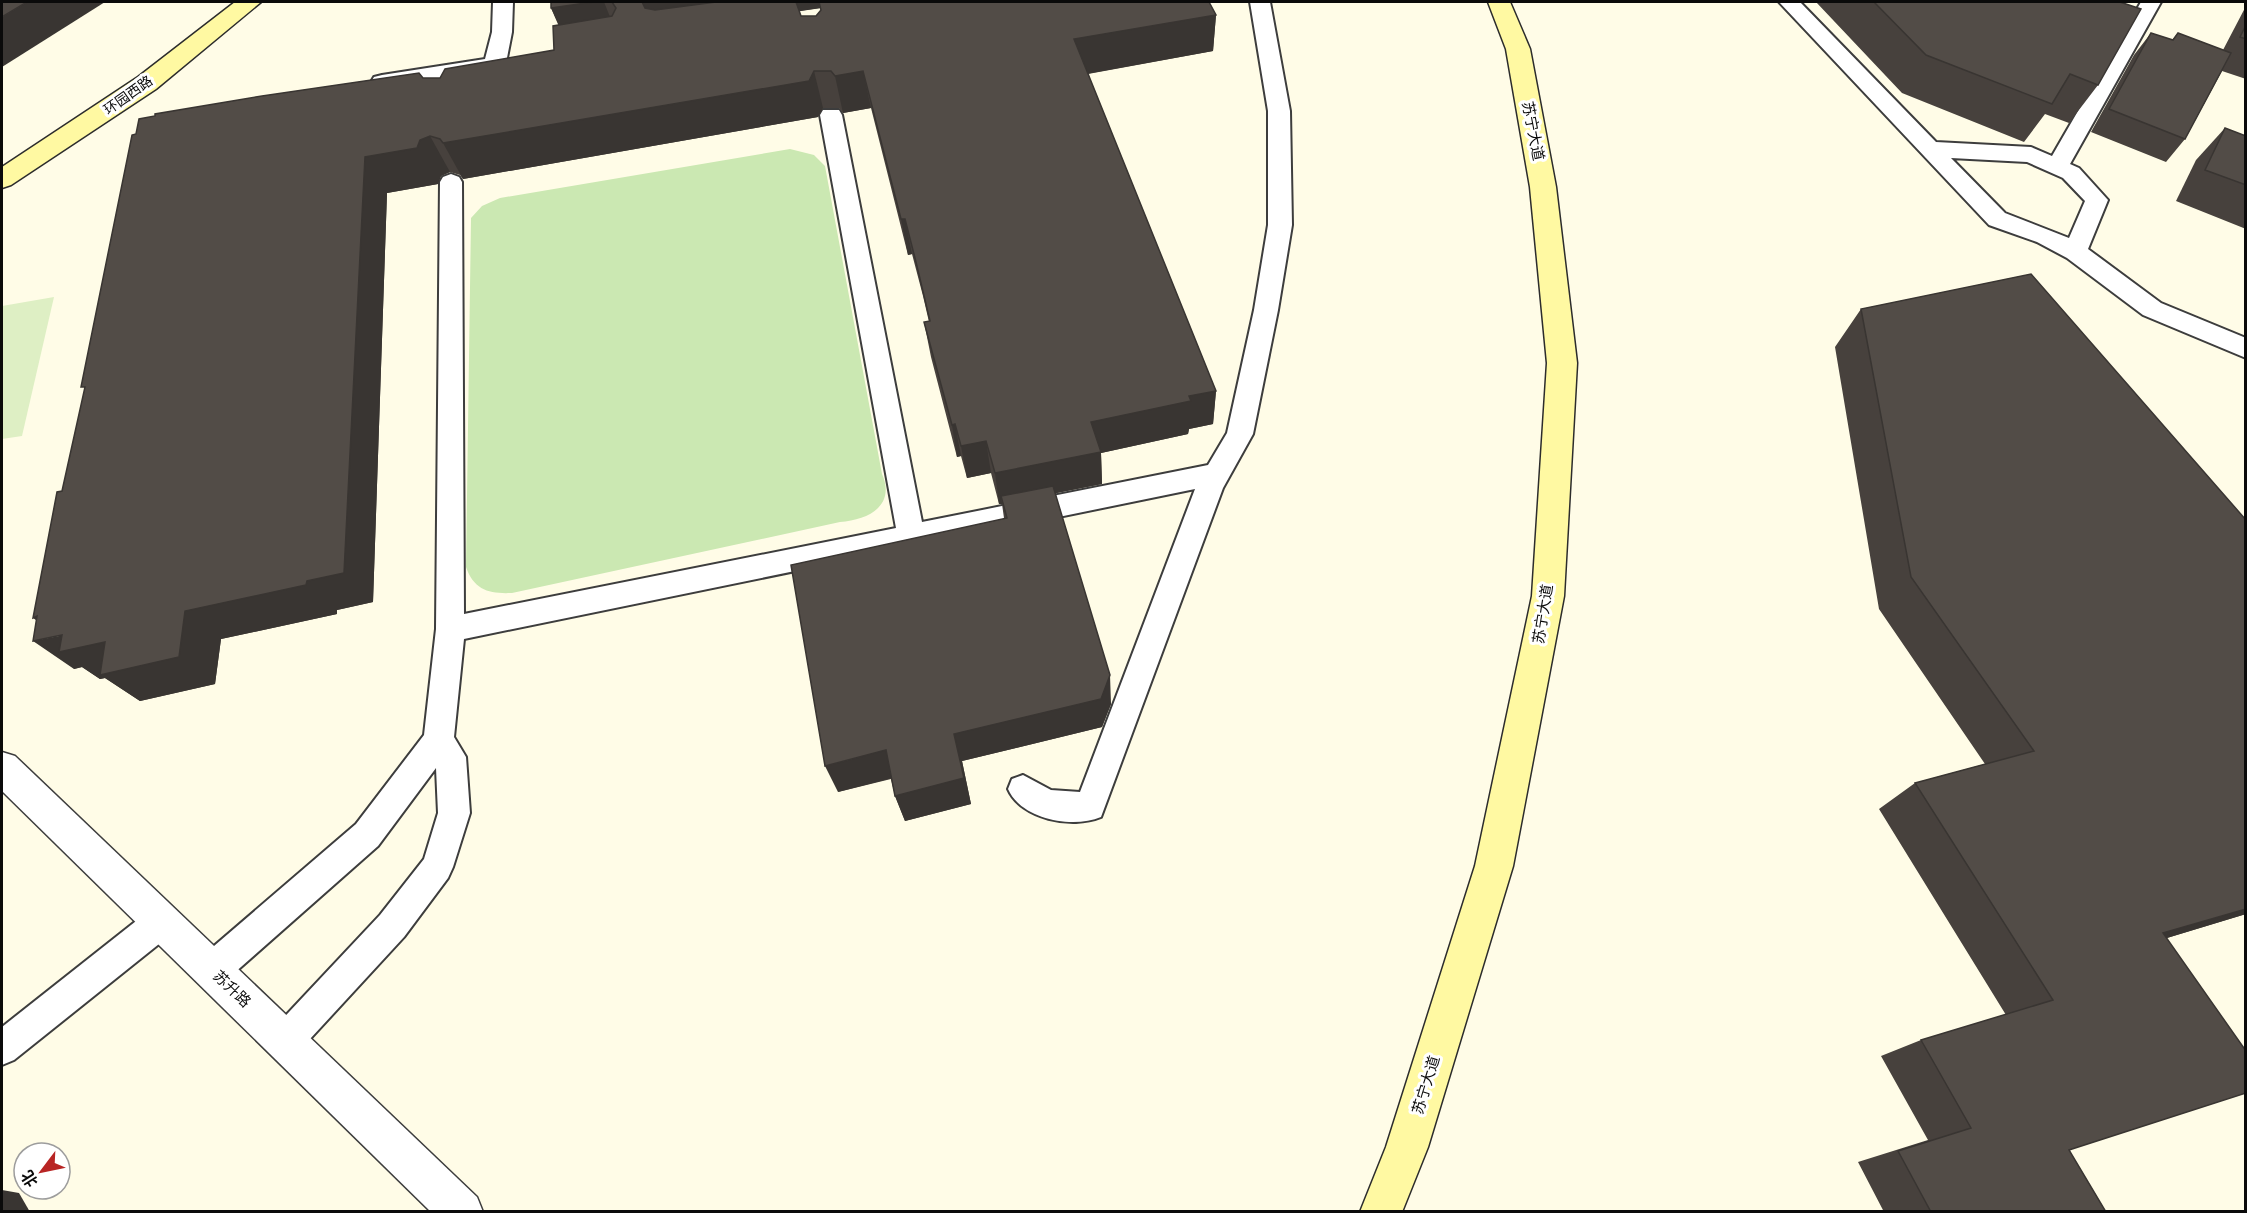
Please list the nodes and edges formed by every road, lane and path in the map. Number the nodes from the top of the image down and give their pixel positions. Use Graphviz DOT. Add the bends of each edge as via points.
graph roads {
  1 [pos="249,2"];
  2 [pos="503,2"];
  3 [pos="1260,2"];
  4 [pos="1499,2"];
  5 [pos="1789,2"];
  6 [pos="2151,2"];
  7 [pos="518,60"];
  8 [pos="495,63"];
  9 [pos="368,84"];
  10 [pos="452,94"];
  11 [pos="831,115"];
  12 [pos="1930,149"];
  13 [pos="2058,167"];
  14 [pos="2,179"];
  15 [pos="451,182"];
  16 [pos="2075,252"];
  17 [pos="2246,349"];
  18 [pos="1218,474"];
  19 [pos="911,535"];
  20 [pos="450,628"];
  21 [pos="439,740"];
  22 [pos="2,768"];
  23 [pos="1023,789"];
  24 [pos="162,921"];
  25 [pos="212,970"];
  26 [pos="286,1040"];
  27 [pos="2,1048"];
  28 [pos="462,1212"];
  29 [pos="1381,1212"];
  1 -- 14 [label="street, 环园西路" via="147,83"];
  2 -- 8 [label="lane"];
  3 -- 18 [label="lane" via="1280,111 1280,225 1240,434"];
  4 -- 29 [label="street, 苏宁大道" via="1518,49 1543,187 1562,363 1548,596 1494,866 1407,1147"];
  5 -- 12 [label="lane"];
  6 -- 13 [label="lane"];
  7 -- 8 [label="lane"];
  8 -- 9 [label="lane"];
  8 -- 10 [label="lane"];
  11 -- 19 [label="lane"];
  12 -- 13 [label="lane" via="2031,154"];
  12 -- 16 [label="lane" via="1997,219 2045,236"];
  13 -- 16 [label="lane" via="2071,173 2097,200"];
  15 -- 20 [label="lane"];
  16 -- 17 [label="lane" via="2152,309"];
  18 -- 19 [label="lane"];
  18 -- 23 [label="lane" via="1210,486 1090,807 1046,804"];
  19 -- 20 [label="lane"];
  20 -- 21 [label="lane"];
  21 -- 25 [label="lane" via="368,836"];
  21 -- 26 [label="lane" via="451,757 454,813 437,867 392,926"];
  22 -- 24 [label="street, 苏升路"];
  24 -- 25 [label="street, 苏升路"];
  24 -- 27 [label="lane"];
  25 -- 26 [label="street, 苏升路"];
  26 -- 28 [label="street, 苏升路"];
}
